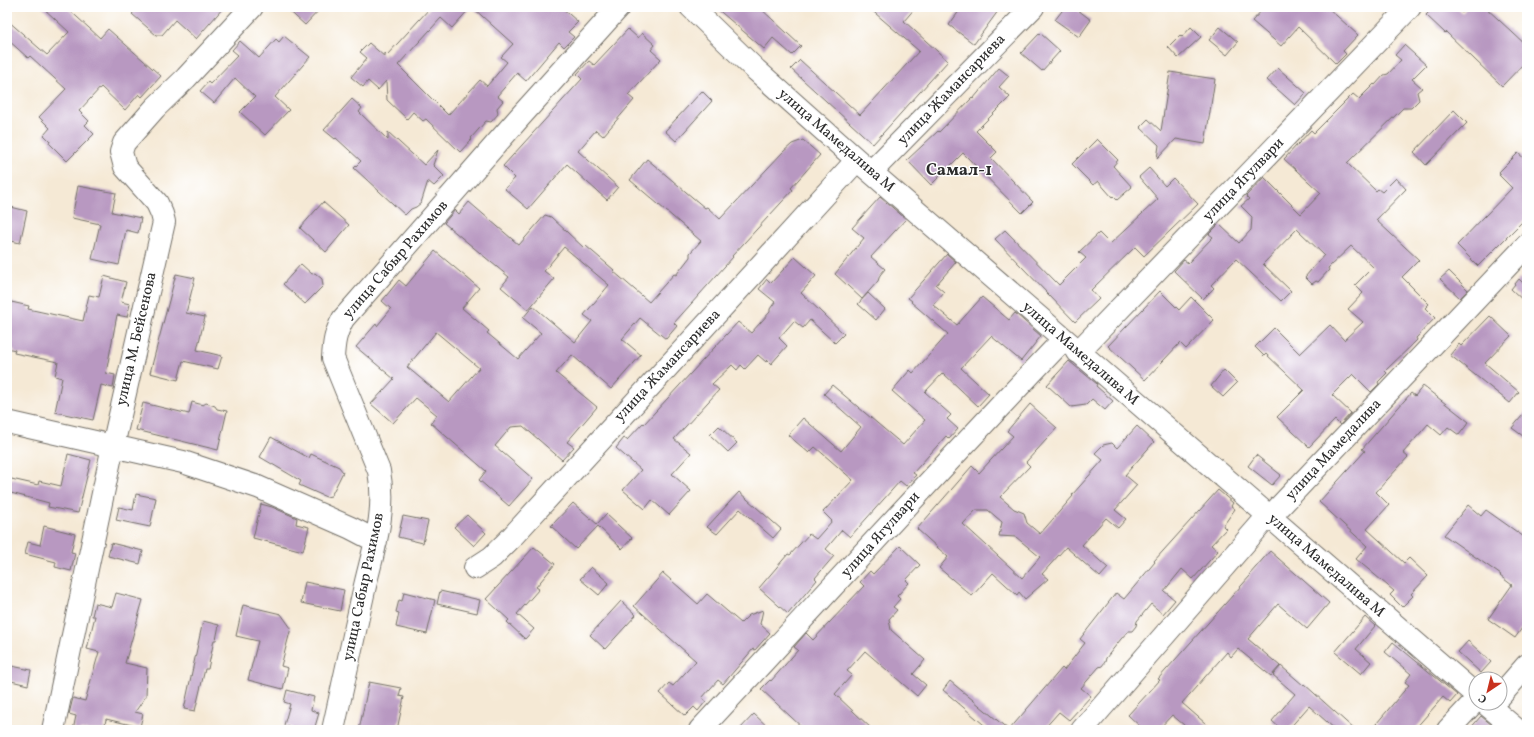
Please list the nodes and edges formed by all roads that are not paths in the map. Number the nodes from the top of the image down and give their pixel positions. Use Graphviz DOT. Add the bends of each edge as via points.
graph roads {
  1 [pos="252,7"];
  2 [pos="619,7"];
  3 [pos="691,7"];
  4 [pos="1033,7"];
  5 [pos="1410,7"];
  6 [pos="864,166"];
  7 [pos="1527,245"];
  8 [pos="1070,346"];
  9 [pos="7,422"];
  10 [pos="113,446"];
  11 [pos="1270,517"];
  12 [pos="376,541"];
  13 [pos="475,568"];
  14 [pos="1527,665"];
  15 [pos="1508,682"];
  16 [pos="1468,685"];
  17 [pos="1474,711"];
  18 [pos="1497,711"];
  19 [pos="53,730"];
  20 [pos="333,730"];
  21 [pos="700,730"];
  22 [pos="1082,730"];
  23 [pos="1448,730"];
  24 [pos="1517,730"];
  1 -- 10 [label="street, улица М. Бейсенова" via="124,142 121,152 125,167 157,203 164,222"];
  2 -- 12 [label="street, улица Сабыр Рахимов" via="348,313 337,330 333,358 379,471 382,506"];
  3 -- 6 [label="street, улица Мамедалива М" via="756,70"];
  4 -- 6 [label="street, улица Жамансариева"];
  5 -- 8 [label="street, улица Ягулвари"];
  6 -- 8 [label="street, улица Мамедалива М"];
  6 -- 13 [label="street, улица Жамансариева" via="510,539 492,557"];
  7 -- 11 [label="street, улица Мамедалива"];
  8 -- 11 [label="street, улица Мамедалива М"];
  8 -- 21 [label="street, улица Ягулвари" via="968,440"];
  9 -- 10 [label="street"];
  10 -- 12 [label="street" via="182,462 258,487"];
  10 -- 19 [label="street, улица М. Бейсенова"];
  11 -- 16 [label="street, улица Мамедалива М"];
  11 -- 22 [label="street, улица Мамедалива"];
  12 -- 20 [label="street, улица Сабыр Рахимов"];
  14 -- 15 [label="street"];
  17 -- 23 [label="street"];
  18 -- 24 [label="street, улица Мамедалива М"];
}
